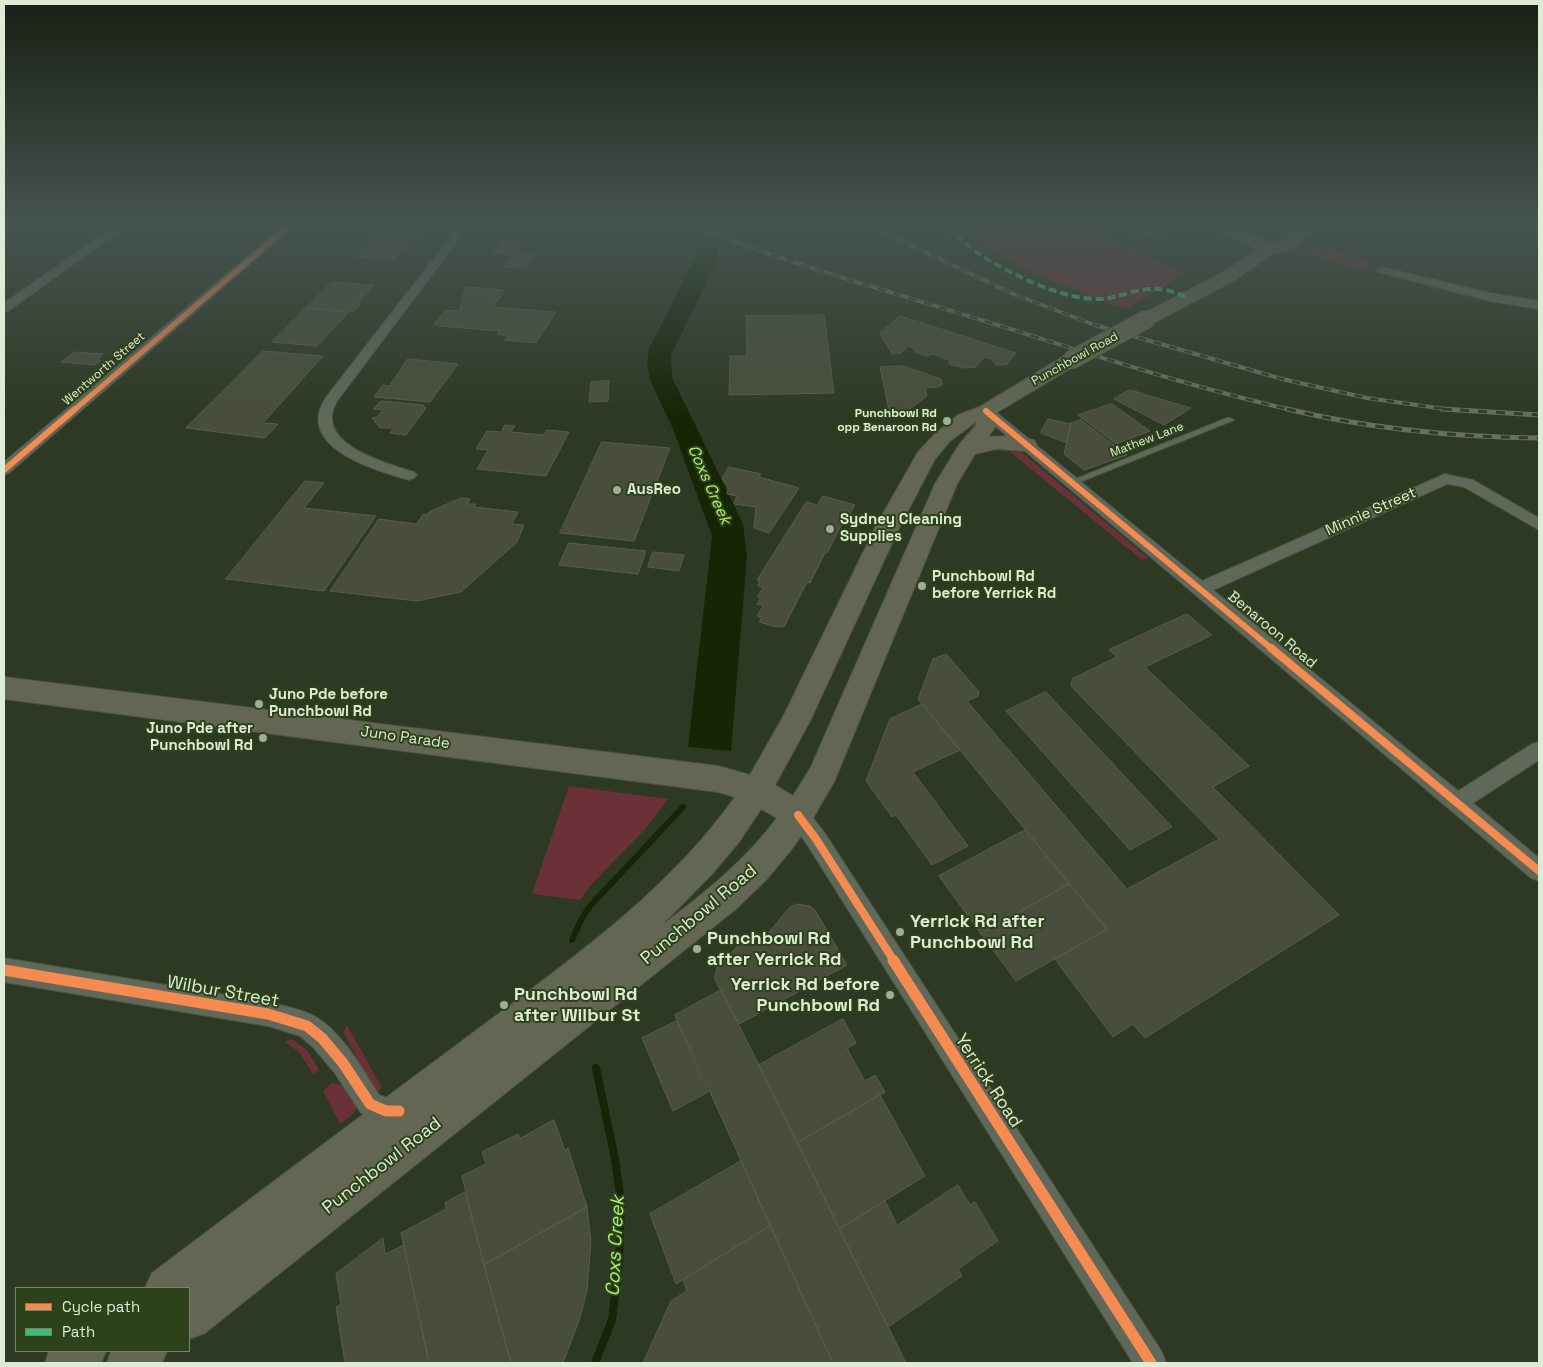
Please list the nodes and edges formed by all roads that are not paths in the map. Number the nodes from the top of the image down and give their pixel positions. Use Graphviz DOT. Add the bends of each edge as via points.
graph roads {
  1 [pos="29,291"];
  2 [pos="213,291"];
  3 [pos="414,291"];
  4 [pos="1203,291"];
  5 [pos="1465,291"];
  6 [pos="1539,305"];
  7 [pos="4,308"];
  8 [pos="986,411"];
  9 [pos="1230,420"];
  10 [pos="1026,444"];
  11 [pos="967,450"];
  12 [pos="4,470"];
  13 [pos="409,475"];
  14 [pos="1072,482"];
  15 [pos="1539,525"];
  16 [pos="1201,588"];
  17 [pos="4,688"];
  18 [pos="1539,750"];
  19 [pos="757,790"];
  20 [pos="1458,802"];
  21 [pos="798,815"];
  22 [pos="1539,871"];
  23 [pos="4,970"];
  24 [pos="343,1063"];
  25 [pos="400,1111"];
  26 [pos="168,1287"];
  27 [pos="190,1316"];
  28 [pos="83,1352"];
  29 [pos="144,1352"];
  30 [pos="67,1363"];
  31 [pos="129,1363"];
  32 [pos="1150,1363"];
  1 -- 7 [label="street"];
  2 -- 12 [label="street, Wentworth Street"];
  3 -- 13 [label="street" via="328,405 325,416 331,435 344,449"];
  4 -- 8 [label="main road, Punchbowl Road, bridge" via="1071,360"];
  5 -- 6 [label="street"];
  8 -- 10 [label="street, Benaroon Road"];
  8 -- 11 [label="main road, Punchbowl Road" via="986,426"];
  8 -- 19 [label="main road, Punchbowl Road" via="955,426 935,446 916,473 796,721"];
  9 -- 14 [label="lane, Mathew Lane"];
  10 -- 11 [label="main road" via="997,441"];
  10 -- 14 [label="street, Benaroon Road"];
  11 -- 21 [label="main road, Punchbowl Road" via="939,501 823,773"];
  14 -- 16 [label="street, Benaroon Road"];
  15 -- 16 [label="street, Minnie Street" via="1468,483 1445,479"];
  16 -- 20 [label="street, Benaroon Road"];
  17 -- 19 [label="main road, Juno Parade" via="709,778"];
  18 -- 20 [label="street"];
  19 -- 21 [label="main road, Juno Parade"];
  19 -- 25 [label="main road, Punchbowl Road" via="701,864 639,924 559,990"];
  20 -- 22 [label="street, Benaroon Road"];
  21 -- 27 [label="main road, Punchbowl Road" via="764,861 724,898"];
  21 -- 32 [label="street, Yerrick Road"];
  23 -- 24 [label="street, Wilbur Street" via="284,1018 307,1026"];
  24 -- 25 [label="street, Wilbur Street" via="370,1104 386,1111"];
  25 -- 26 [label="main road, Punchbowl Road"];
  28 -- 30 [label="main road"];
  29 -- 31 [label="main road"];
}
